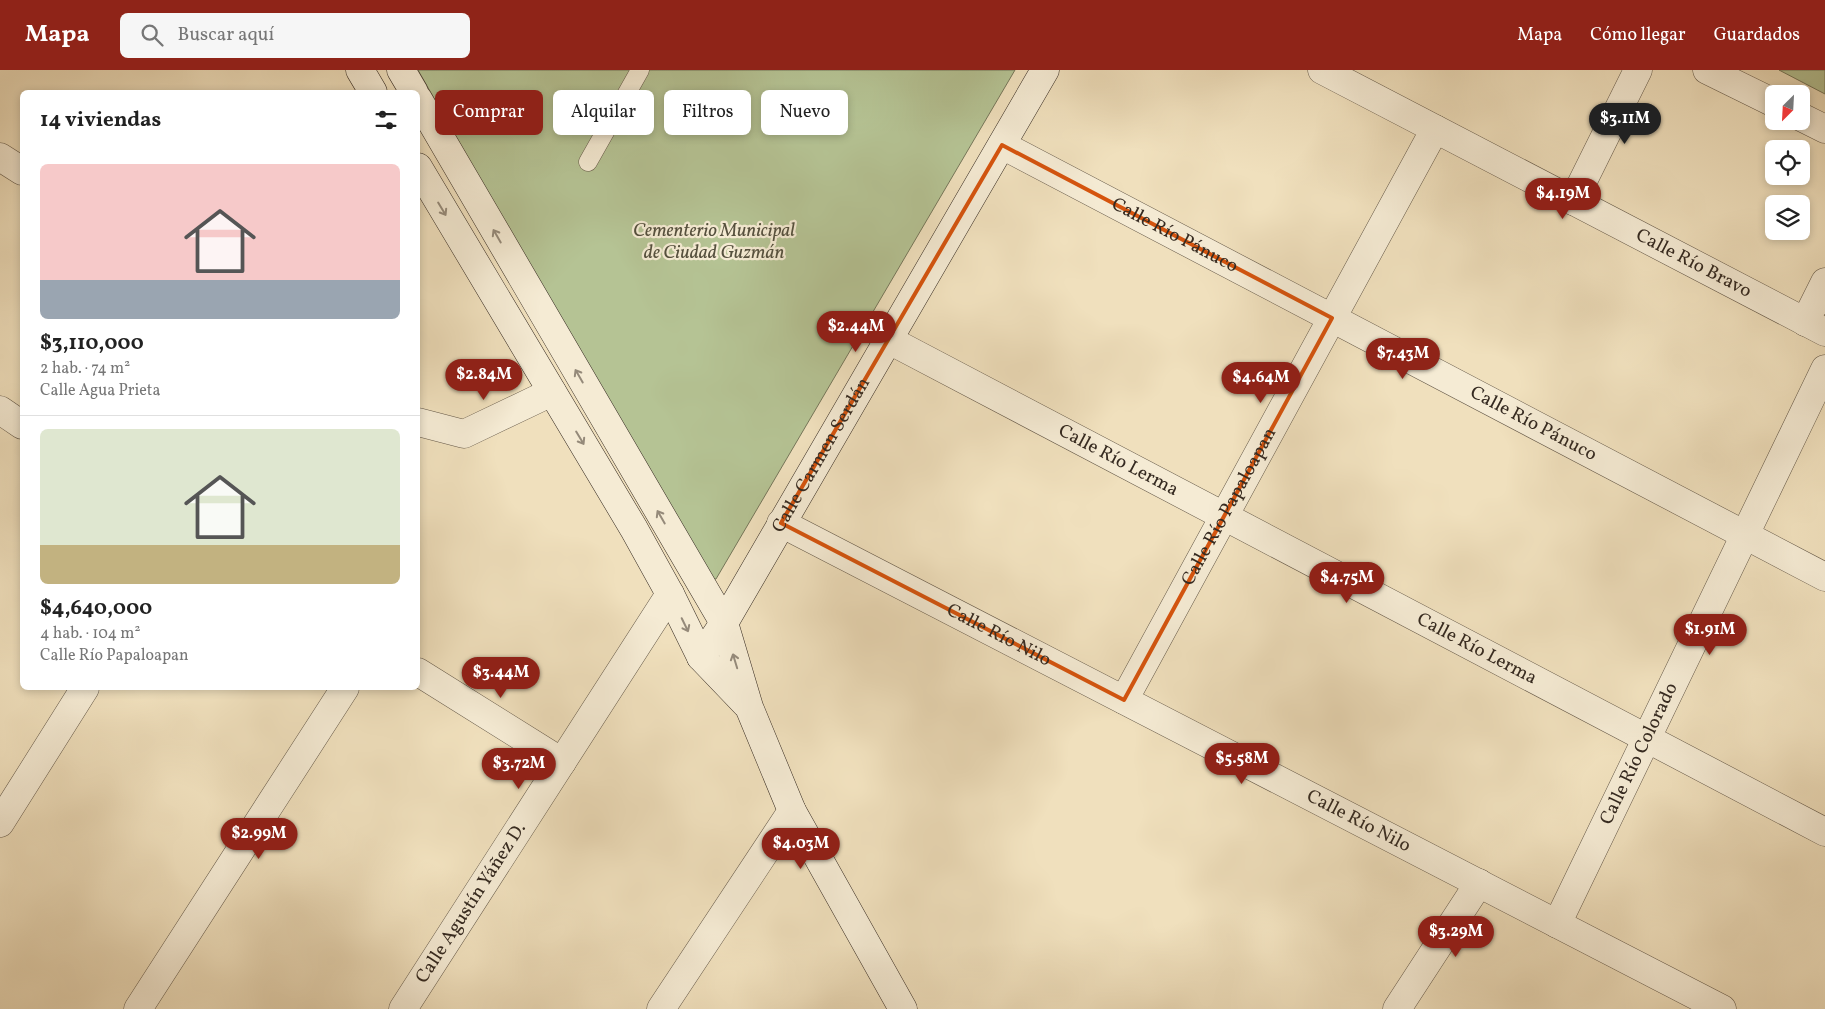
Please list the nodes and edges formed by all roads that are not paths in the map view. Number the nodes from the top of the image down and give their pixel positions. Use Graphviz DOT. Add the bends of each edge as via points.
graph roads {
  1 [pos="360,70"];
  2 [pos="401,70"];
  3 [pos="640,70"];
  4 [pos="1045,70"];
  5 [pos="1322,70"];
  6 [pos="1638,70"];
  7 [pos="1707,70"];
  8 [pos="1360,79"];
  9 [pos="372,90"];
  10 [pos="413,90"];
  11 [pos="1765,99"];
  12 [pos="420,102"];
  13 [pos="1810,122"];
  14 [pos="1435,129"];
  15 [pos="1825,129"];
  16 [pos="1002,145"];
  17 [pos="0,157"];
  18 [pos="588,162"];
  19 [pos="20,170"];
  20 [pos="420,170"];
  21 [pos="1573,201"];
  22 [pos="1825,282"];
  23 [pos="1332,318"];
  24 [pos="1815,327"];
  25 [pos="889,340"];
  26 [pos="1825,369"];
  27 [pos="552,392"];
  28 [pos="420,423"];
  29 [pos="1224,516"];
  30 [pos="781,524"];
  31 [pos="1745,535"];
  32 [pos="1825,577"];
  33 [pos="670,594"];
  34 [pos="724,624"];
  35 [pos="701,657"];
  36 [pos="420,673"];
  37 [pos="84,690"];
  38 [pos="344,690"];
  39 [pos="1124,700"];
  40 [pos="749,707"];
  41 [pos="1647,738"];
  42 [pos="562,762"];
  43 [pos="792,811"];
  44 [pos="0,823"];
  45 [pos="1825,832"];
  46 [pos="1479,883"];
  47 [pos="1557,924"];
  48 [pos="138,1009"];
  49 [pos="403,1009"];
  50 [pos="661,1009"];
  51 [pos="903,1009"];
  52 [pos="1397,1009"];
  53 [pos="1722,1009"];
  1 -- 9 [label="street"];
  2 -- 10 [label="street"];
  3 -- 18 [label="lane"];
  4 -- 16 [label="street, Calle Carmen Serdán"];
  5 -- 8 [label="street, Calle Río Bravo"];
  6 -- 21 [label="street"];
  7 -- 11 [label="street"];
  8 -- 14 [label="street, Calle Río Bravo"];
  34 -- 12 [label="street, one-way"];
  13 -- 15 [label="street"];
  14 -- 21 [label="street, Calle Río Bravo"];
  14 -- 23 [label="street, Calle Río Papaloapan"];
  16 -- 23 [label="street, Calle Río Pánuco"];
  16 -- 25 [label="street, Calle Carmen Serdán"];
  17 -- 19 [label="street"];
  20 -- 27 [label="street, one-way"];
  21 -- 24 [label="street, Calle Río Bravo"];
  22 -- 24 [label="street"];
  23 -- 29 [label="street, Calle Río Papaloapan"];
  23 -- 31 [label="street, Calle Río Pánuco"];
  25 -- 29 [label="street, Calle Río Lerma"];
  25 -- 30 [label="street, Calle Carmen Serdán"];
  26 -- 31 [label="street, Calle Río Colorado"];
  27 -- 28 [label="street" via="464,434"];
  27 -- 33 [label="street, one-way"];
  29 -- 39 [label="street, Calle Río Papaloapan"];
  29 -- 41 [label="street, Calle Río Lerma"];
  30 -- 34 [label="street, Calle Carmen Serdán"];
  30 -- 39 [label="street, Calle Río Nilo"];
  31 -- 32 [label="street, Calle Río Pánuco"];
  31 -- 41 [label="street, Calle Río Colorado"];
  33 -- 35 [label="street, one-way"];
  33 -- 42 [label="street, Calle Agustín Yáñez D."];
  34 -- 35 [label="street, Calle Carmen Serdán"];
  40 -- 34 [label="street, one-way"];
  35 -- 40 [label="street"];
  36 -- 42 [label="street"];
  37 -- 44 [label="street"];
  38 -- 48 [label="street"];
  39 -- 46 [label="street, Calle Río Nilo"];
  40 -- 43 [label="street"];
  41 -- 45 [label="street, Calle Río Lerma"];
  41 -- 47 [label="street, Calle Río Colorado"];
  42 -- 49 [label="street, Calle Agustín Yáñez D."];
  43 -- 50 [label="street"];
  43 -- 51 [label="street"];
  46 -- 47 [label="street, Calle Río Nilo"];
  46 -- 52 [label="street"];
  47 -- 53 [label="street, Calle Río Nilo"];
}
